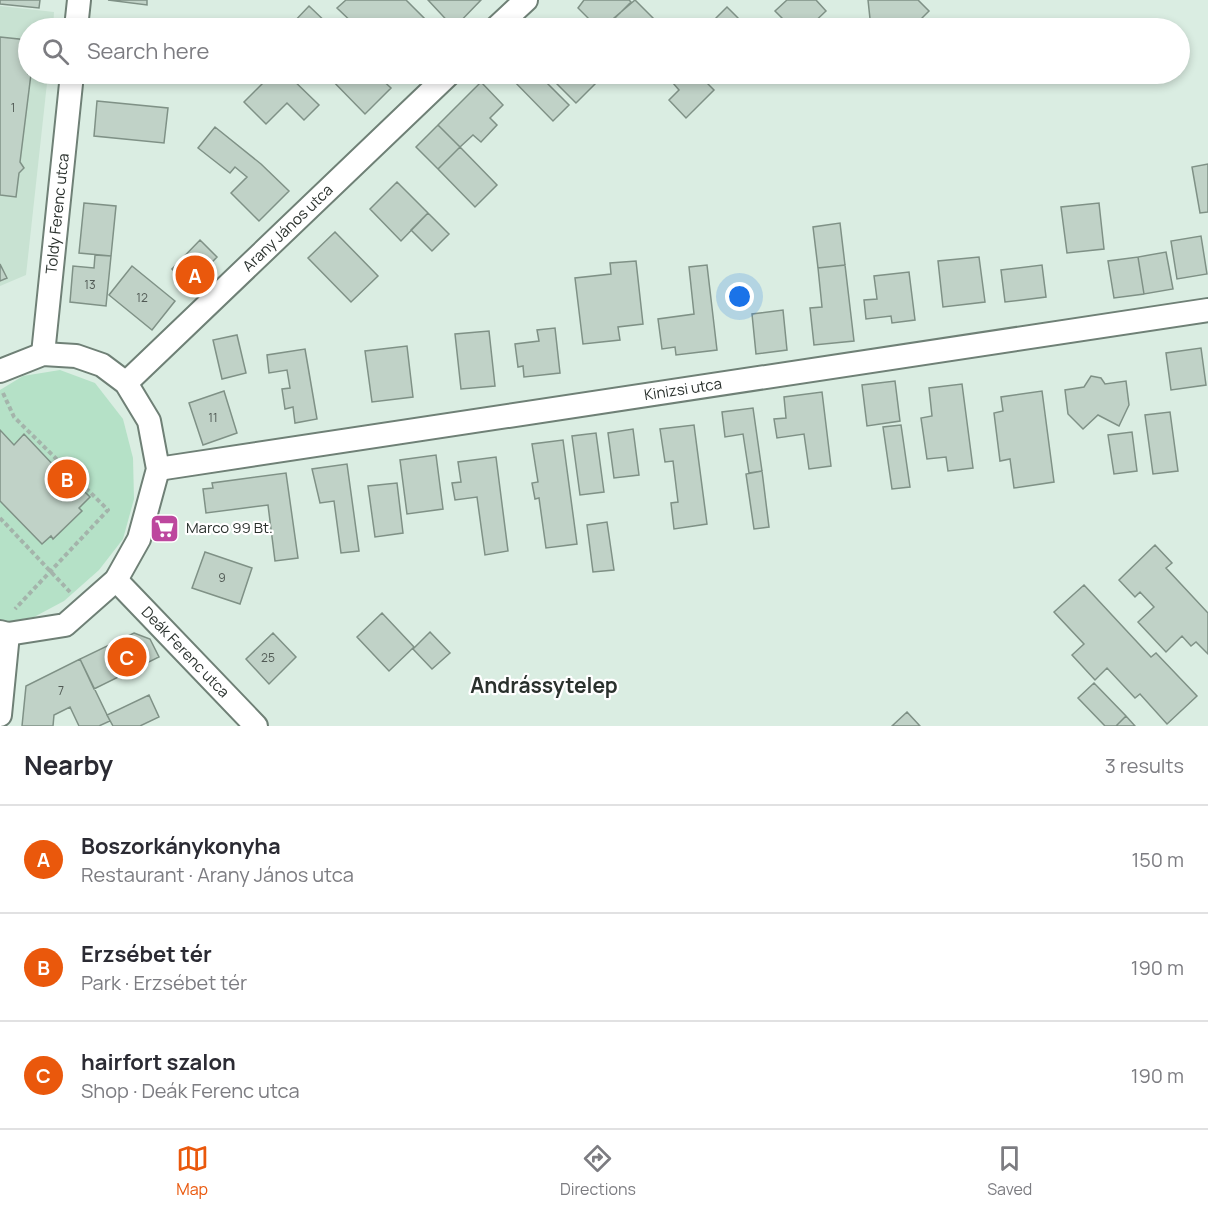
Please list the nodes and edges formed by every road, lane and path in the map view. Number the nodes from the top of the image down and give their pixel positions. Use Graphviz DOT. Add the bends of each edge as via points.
graph roads {
  1 [pos="79,0"];
  2 [pos="526,0"];
  3 [pos="77,18"];
  4 [pos="507,18"];
  5 [pos="71,84"];
  6 [pos="439,84"];
  7 [pos="1208,310"];
  8 [pos="43,354"];
  9 [pos="0,370"];
  10 [pos="126,383"];
  11 [pos="0,387"];
  12 [pos="158,470"];
  13 [pos="0,518"];
  14 [pos="49,570"];
  15 [pos="116,580"];
  16 [pos="86,609"];
  17 [pos="6,627"];
  18 [pos="0,715"];
  19 [pos="256,726"];
  1 -- 3 [label="street"];
  2 -- 4 [label="street"];
  5 -- 8 [label="street, Toldy Ferenc utca"];
  6 -- 10 [label="street, Arany János utca"];
  7 -- 12 [label="street, Kinizsi utca"];
  8 -- 9 [label="street"];
  8 -- 10 [label="street" via="76,356 102,365"];
  10 -- 12 [label="street" via="149,421"];
  11 -- 14 [label="path" via="14,417 108,510"];
  12 -- 15 [label="street" via="139,539"];
  13 -- 14 [label="path"];
  14 -- 16 [label="path"];
  14 -- 17 [label="path"];
  15 -- 16 [label="street"];
  15 -- 19 [label="street, Deák Ferenc utca"];
  16 -- 17 [label="street" via="65,625"];
  17 -- 18 [label="street"];
}
